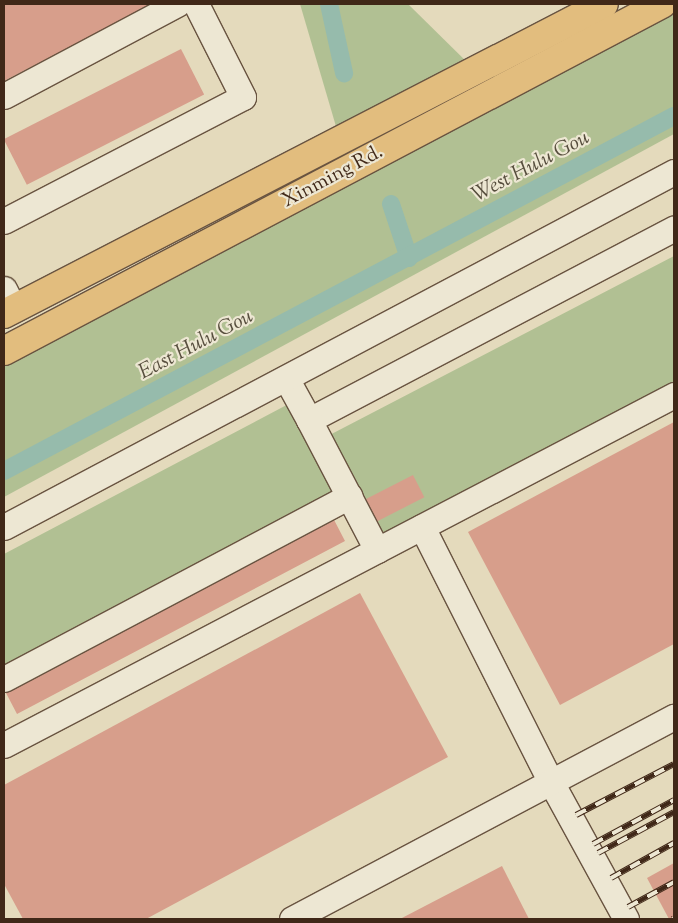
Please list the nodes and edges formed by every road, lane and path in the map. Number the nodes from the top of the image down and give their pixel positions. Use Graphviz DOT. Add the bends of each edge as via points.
graph roads {
  1 [pos="177,4"];
  2 [pos="196,4"];
  3 [pos="604,4"];
  4 [pos="662,4"];
  5 [pos="4,96"];
  6 [pos="674,172"];
  7 [pos="4,221"];
  8 [pos="674,228"];
  9 [pos="7,304"];
  10 [pos="4,351"];
  11 [pos="286,378"];
  12 [pos="674,395"];
  13 [pos="309,420"];
  14 [pos="349,496"];
  15 [pos="4,527"];
  16 [pos="422,527"];
  17 [pos="377,550"];
  18 [pos="4,679"];
  19 [pos="674,717"];
  20 [pos="4,745"];
  21 [pos="551,782"];
  22 [pos="292,919"];
  23 [pos="626,919"];
  1 -- 5 [label="lane"];
  2 -- 7 [label="lane" via="243,97"];
  3 -- 9 [label="main road, Xinming Rd."];
  4 -- 10 [label="main road, Xinming Rd."];
  6 -- 11 [label="lane"];
  8 -- 13 [label="lane"];
  11 -- 13 [label="lane"];
  11 -- 15 [label="lane"];
  12 -- 16 [label="lane"];
  13 -- 14 [label="lane"];
  14 -- 17 [label="lane"];
  14 -- 18 [label="lane"];
  16 -- 17 [label="lane"];
  16 -- 21 [label="lane"];
  17 -- 20 [label="lane"];
  19 -- 21 [label="lane"];
  21 -- 22 [label="lane"];
  21 -- 23 [label="lane"];
}
